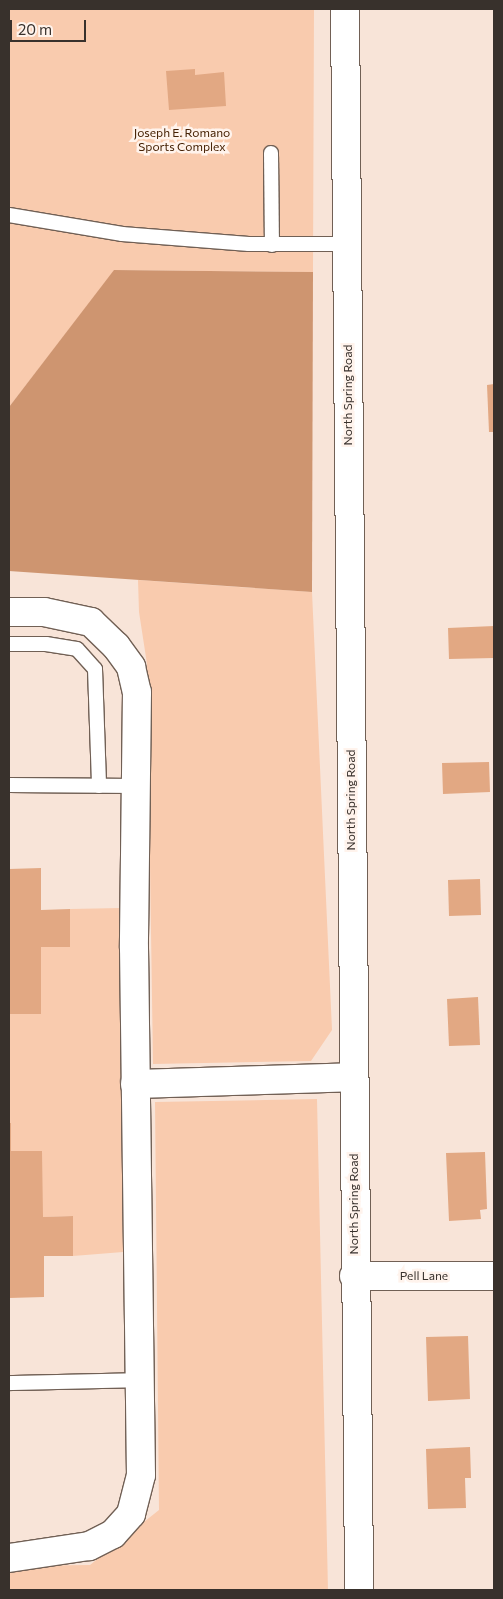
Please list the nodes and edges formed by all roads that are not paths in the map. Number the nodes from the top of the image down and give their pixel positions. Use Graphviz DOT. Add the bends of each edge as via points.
graph roads {
  1 [pos="345,9"];
  2 [pos="271,153"];
  3 [pos="9,215"];
  4 [pos="272,244"];
  5 [pos="347,244"];
  6 [pos="9,612"];
  7 [pos="9,644"];
  8 [pos="9,785"];
  9 [pos="99,786"];
  10 [pos="136,786"];
  11 [pos="353,1077"];
  12 [pos="135,1084"];
  13 [pos="354,1276"];
  14 [pos="494,1276"];
  15 [pos="139,1380"];
  16 [pos="9,1382"];
  17 [pos="9,1558"];
  18 [pos="359,1590"];
  1 -- 5 [label="street, North Spring Road"];
  2 -- 4 [label="lane"];
  3 -- 4 [label="lane" via="122,234"];
  4 -- 5 [label="lane"];
  5 -- 11 [label="street, North Spring Road"];
  6 -- 10 [label="street" via="44,612 91,622 116,646 131,667 137,692"];
  7 -- 9 [label="lane" via="46,644 77,649 95,669"];
  8 -- 9 [label="lane"];
  9 -- 10 [label="lane"];
  10 -- 12 [label="street"];
  11 -- 12 [label="street"];
  11 -- 13 [label="street, North Spring Road"];
  12 -- 15 [label="street"];
  13 -- 14 [label="street, Pell Lane"];
  13 -- 18 [label="street, North Spring Road"];
  15 -- 16 [label="lane"];
  15 -- 17 [label="street" via="141,1475 131,1514 114,1534 89,1546"];
}
